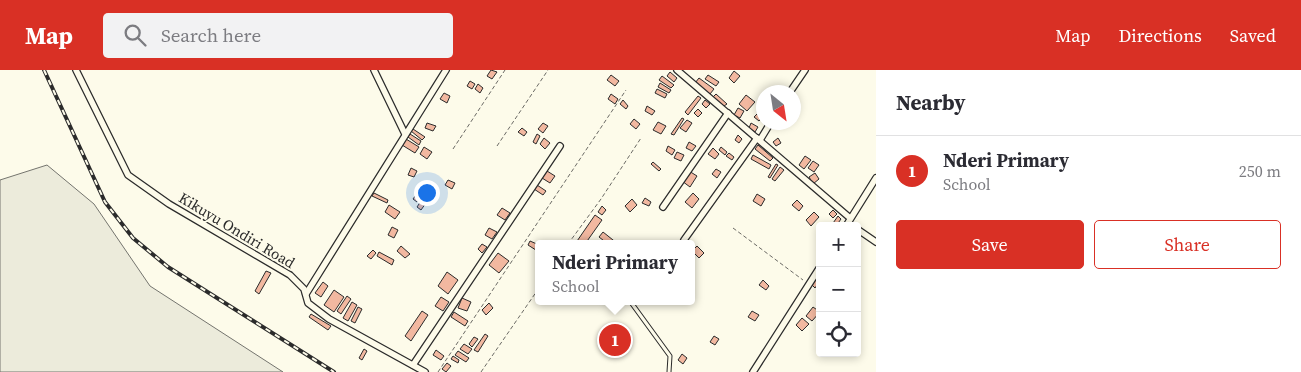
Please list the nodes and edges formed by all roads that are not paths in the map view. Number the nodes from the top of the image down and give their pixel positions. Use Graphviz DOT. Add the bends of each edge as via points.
graph roads {
  1 [pos="76,70"];
  2 [pos="374,70"];
  3 [pos="446,70"];
  4 [pos="677,70"];
  5 [pos="805,70"];
  6 [pos="795,85"];
  7 [pos="728,113"];
  8 [pos="765,130"];
  9 [pos="405,134"];
  10 [pos="758,139"];
  11 [pos="560,146"];
  12 [pos="876,178"];
  13 [pos="663,207"];
  14 [pos="848,222"];
  15 [pos="850,222"];
  16 [pos="861,232"];
  17 [pos="684,240"];
  18 [pos="876,242"];
  19 [pos="816,273"];
  20 [pos="306,294"];
  21 [pos="633,305"];
  22 [pos="413,366"];
  23 [pos="425,372"];
  24 [pos="668,372"];
  25 [pos="753,372"];
  1 -- 20 [label="street, Kikuyu Ondiri Road" via="128,175 169,204 290,275"];
  2 -- 9 [label="street"];
  3 -- 9 [label="street"];
  4 -- 7 [label="street"];
  5 -- 6 [label="street"];
  7 -- 10 [label="street"];
  7 -- 13 [label="street"];
  8 -- 10 [label="street"];
  9 -- 20 [label="street"];
  10 -- 14 [label="street"];
  10 -- 17 [label="street"];
  11 -- 22 [label="street"];
  12 -- 15 [label="street"];
  16 -- 18 [label="street"];
  19 -- 25 [label="street"];
  20 -- 22 [label="street, Kikuyu Ondiri Road" via="308,303 329,319"];
  21 -- 24 [label="lane" via="670,356"];
  22 -- 23 [label="street, Kikuyu Ondiri Road"];
}
